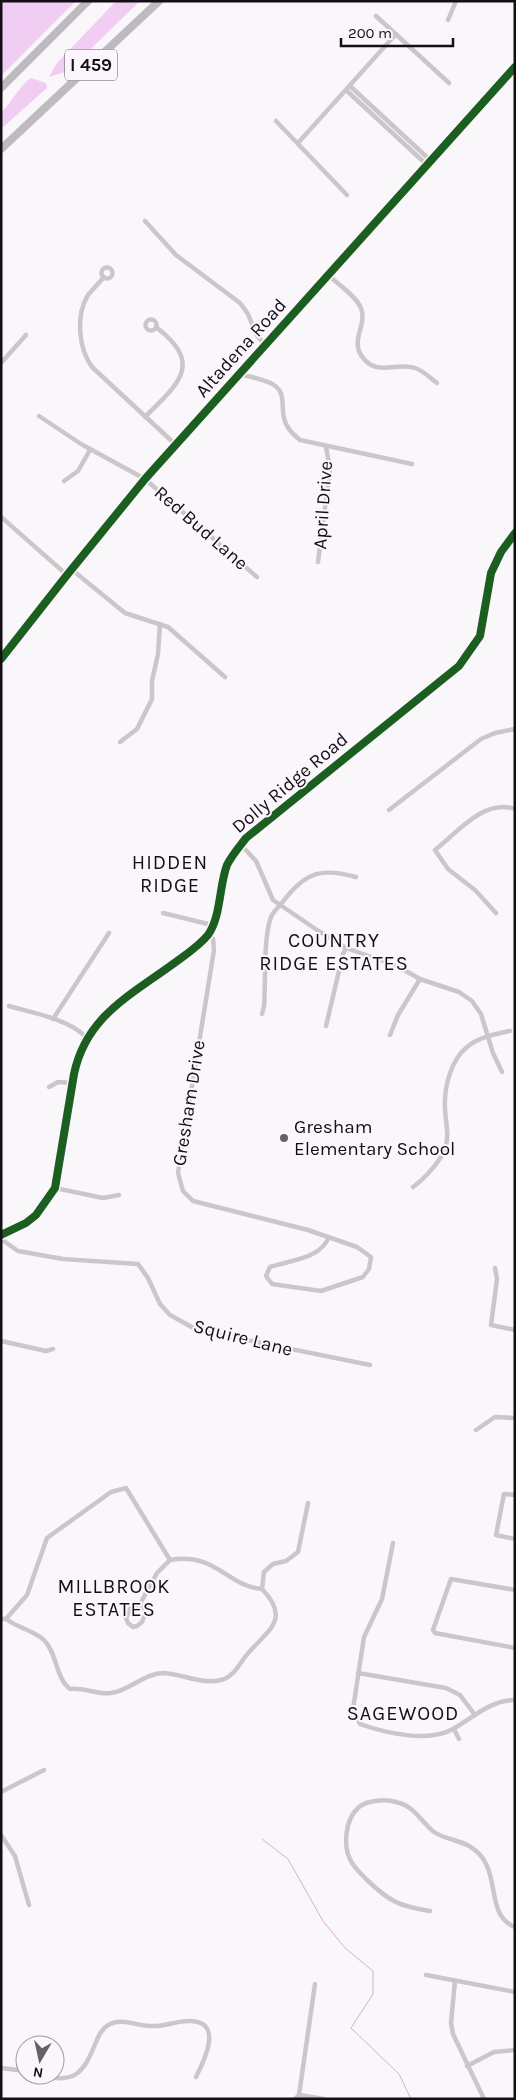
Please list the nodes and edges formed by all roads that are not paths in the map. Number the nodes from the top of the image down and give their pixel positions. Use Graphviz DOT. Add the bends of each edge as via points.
graph roads {
  1 [pos="88,1"];
  2 [pos="159,1"];
  3 [pos="456,1"];
  4 [pos="376,16"];
  5 [pos="448,20"];
  6 [pos="396,34"];
  7 [pos="515,67"];
  8 [pos="449,83"];
  9 [pos="1,88"];
  10 [pos="348,88"];
  11 [pos="276,121"];
  12 [pos="298,143"];
  13 [pos="1,149"];
  14 [pos="428,162"];
  15 [pos="347,195"];
  16 [pos="144,221"];
  17 [pos="328,275"];
  18 [pos="104,277"];
  19 [pos="156,327"];
  20 [pos="26,335"];
  21 [pos="265,344"];
  22 [pos="1,363"];
  23 [pos="239,374"];
  24 [pos="437,384"];
  25 [pos="39,416"];
  26 [pos="145,416"];
  27 [pos="176,446"];
  28 [pos="326,447"];
  29 [pos="90,450"];
  30 [pos="412,464"];
  31 [pos="145,479"];
  32 [pos="64,482"];
  33 [pos="1,517"];
  34 [pos="515,533"];
  35 [pos="318,562"];
  36 [pos="71,569"];
  37 [pos="66,575"];
  38 [pos="257,577"];
  39 [pos="160,624"];
  40 [pos="1,659"];
  41 [pos="224,677"];
  42 [pos="515,730"];
  43 [pos="120,742"];
  44 [pos="515,809"];
  45 [pos="389,810"];
  46 [pos="242,846"];
  47 [pos="356,877"];
  48 [pos="280,905"];
  49 [pos="163,913"];
  50 [pos="496,913"];
  51 [pos="212,924"];
  52 [pos="109,933"];
  53 [pos="209,933"];
  54 [pos="346,948"];
  55 [pos="420,979"];
  56 [pos="9,1006"];
  57 [pos="262,1014"];
  58 [pos="53,1019"];
  59 [pos="326,1026"];
  60 [pos="510,1030"];
  61 [pos="390,1035"];
  62 [pos="86,1037"];
  63 [pos="488,1037"];
  64 [pos="502,1072"];
  65 [pos="72,1083"];
  66 [pos="49,1087"];
  67 [pos="413,1186"];
  68 [pos="55,1188"];
  69 [pos="119,1195"];
  70 [pos="1,1235"];
  71 [pos="329,1237"];
  72 [pos="1,1239"];
  73 [pos="495,1268"];
  74 [pos="515,1330"];
  75 [pos="1,1340"];
  76 [pos="53,1349"];
  77 [pos="370,1364"];
  78 [pos="515,1418"];
  79 [pos="476,1430"];
  80 [pos="515,1495"];
  81 [pos="308,1503"];
  82 [pos="515,1539"];
  83 [pos="393,1543"];
  84 [pos="170,1560"];
  85 [pos="262,1589"];
  86 [pos="515,1590"];
  87 [pos="140,1604"];
  88 [pos="4,1619"];
  89 [pos="515,1648"];
  90 [pos="358,1672"];
  91 [pos="515,1700"];
  92 [pos="475,1714"];
  93 [pos="454,1729"];
  94 [pos="459,1739"];
  95 [pos="44,1770"];
  96 [pos="1,1792"];
  97 [pos="1,1835"];
  98 [pos="29,1904"];
  99 [pos="430,1911"];
  100 [pos="515,1927"];
  101 [pos="426,1975"];
  102 [pos="455,1981"];
  103 [pos="315,1984"];
  104 [pos="515,1992"];
  105 [pos="515,2050"];
  106 [pos="467,2066"];
  107 [pos="1,2068"];
  108 [pos="15,2070"];
  109 [pos="196,2077"];
  110 [pos="65,2079"];
  111 [pos="297,2097"];
  112 [pos="324,2099"];
  113 [pos="484,2099"];
  1 -- 9 [label="highway, I 459"];
  2 -- 13 [label="highway, I 459"];
  3 -- 5 [label="street"];
  4 -- 6 [label="street"];
  6 -- 8 [label="street"];
  6 -- 10 [label="street"];
  7 -- 14 [label="street, Altadena Road"];
  10 -- 12 [label="street"];
  10 -- 14 [label="street"];
  11 -- 12 [label="street"];
  12 -- 15 [label="street"];
  14 -- 17 [label="street, Altadena Road"];
  16 -- 21 [label="street" via="176,255 240,303"];
  17 -- 21 [label="street, Altadena Road"];
  17 -- 24 [label="street" via="360,305 362,322 356,342 364,360 376,367 414,367"];
  18 -- 26 [label="street" via="88,295 84,306 81,342 85,358"];
  19 -- 26 [label="street" via="179,348 183,368 172,387"];
  20 -- 22 [label="street"];
  21 -- 23 [label="street, Altadena Road"];
  23 -- 27 [label="street, Altadena Road"];
  23 -- 28 [label="street" via="273,385 283,397 288,429 300,440"];
  25 -- 29 [label="street, Red Bud Lane"];
  26 -- 27 [label="street"];
  27 -- 31 [label="street, Altadena Road"];
  28 -- 30 [label="street"];
  28 -- 35 [label="street, April Drive" via="330,469"];
  29 -- 31 [label="street, Red Bud Lane"];
  29 -- 32 [label="street" via="78,471"];
  31 -- 36 [label="street, Altadena Road"];
  31 -- 38 [label="street, Red Bud Lane"];
  33 -- 37 [label="street"];
  34 -- 46 [label="street, Dolly Ridge Road" via="491,572 480,636 459,666 257,828"];
  36 -- 37 [label="street, Altadena Road"];
  36 -- 39 [label="street" via="125,613"];
  37 -- 40 [label="street, Altadena Road"];
  39 -- 41 [label="street" via="178,634"];
  39 -- 43 [label="street" via="152,699 137,729"];
  42 -- 45 [label="street" via="481,739"];
  44 -- 50 [label="street" via="495,807 480,812 434,850 448,869 475,890"];
  46 -- 48 [label="street" via="256,860 268,894"];
  46 -- 51 [label="street, Dolly Ridge Road" via="227,866"];
  47 -- 48 [label="street" via="323,872 308,876 294,886"];
  48 -- 54 [label="street"];
  48 -- 57 [label="street" via="268,930"];
  49 -- 51 [label="street"];
  51 -- 53 [label="street, Dolly Ridge Road"];
  52 -- 58 [label="street"];
  53 -- 62 [label="street, Dolly Ridge Road" via="194,948 111,1009"];
  53 -- 71 [label="street, Gresham Drive" via="214,950 178,1173 180,1186 193,1202"];
  54 -- 55 [label="street" via="397,966"];
  54 -- 59 [label="street"];
  55 -- 61 [label="street" via="398,1014"];
  55 -- 63 [label="street" via="459,992 472,1001 481,1014"];
  56 -- 58 [label="street"];
  58 -- 62 [label="street"];
  60 -- 63 [label="street"];
  62 -- 65 [label="street, Dolly Ridge Road"];
  63 -- 64 [label="street"];
  63 -- 67 [label="street" via="467,1046 453,1068 446,1092 448,1132 445,1148"];
  65 -- 66 [label="street" via="58,1082"];
  65 -- 68 [label="street, Dolly Ridge Road"];
  68 -- 69 [label="street" via="103,1198"];
  68 -- 70 [label="street, Dolly Ridge Road" via="36,1215"];
  71 -- 71 [label="street, Gresham Drive" via="357,1247 371,1257 369,1269 363,1276 321,1291 268,1281 266,1273 270,1267 317,1252"];
  72 -- 77 [label="street, Squire Lane" via="18,1251 63,1259 138,1264 160,1304 170,1315 197,1330"];
  73 -- 74 [label="street" via="497,1279 491,1325"];
  75 -- 76 [label="street" via="46,1351"];
  78 -- 79 [label="street" via="495,1417"];
  80 -- 82 [label="street" via="504,1494 496,1535"];
  81 -- 85 [label="street" via="298,1552 286,1561 268,1566"];
  83 -- 90 [label="street" via="382,1599 367,1632"];
  84 -- 85 [label="street" via="199,1559 250,1587"];
  84 -- 87 [label="street" via="156,1573"];
  84 -- 88 [label="street" via="126,1488 111,1492 47,1538 27,1595"];
  85 -- 88 [label="street" via="274,1604 276,1616 272,1629 227,1678 213,1681 154,1674 112,1693 70,1689 65,1685 54,1654 45,1641"];
  86 -- 89 [label="street" via="450,1579 432,1630"];
  87 -- 87 [label="street" via="146,1612 145,1617 133,1627 126,1618 131,1608"];
  90 -- 92 [label="street" via="446,1688 460,1695"];
  90 -- 93 [label="street" via="353,1709 360,1724 424,1737 435,1737"];
  91 -- 92 [label="street" via="497,1703"];
  92 -- 93 [label="street"];
  93 -- 94 [label="street"];
  95 -- 96 [label="street"];
  97 -- 98 [label="street" via="14,1856"];
  99 -- 100 [label="street" via="393,1902 352,1863 346,1841 349,1821 363,1804 386,1800 405,1804 413,1808 434,1831 476,1850 488,1864 498,1913"];
  101 -- 102 [label="street"];
  102 -- 104 [label="street"];
  102 -- 106 [label="street" via="451,2023"];
  103 -- 111 [label="street"];
  105 -- 106 [label="street" via="494,2052"];
  106 -- 113 [label="street"];
  107 -- 108 [label="street"];
  109 -- 110 [label="street" via="208,2052 209,2034 204,2026 187,2021 154,2026 124,2021 110,2024 99,2035 84,2068"];
  111 -- 112 [label="street"];
}
